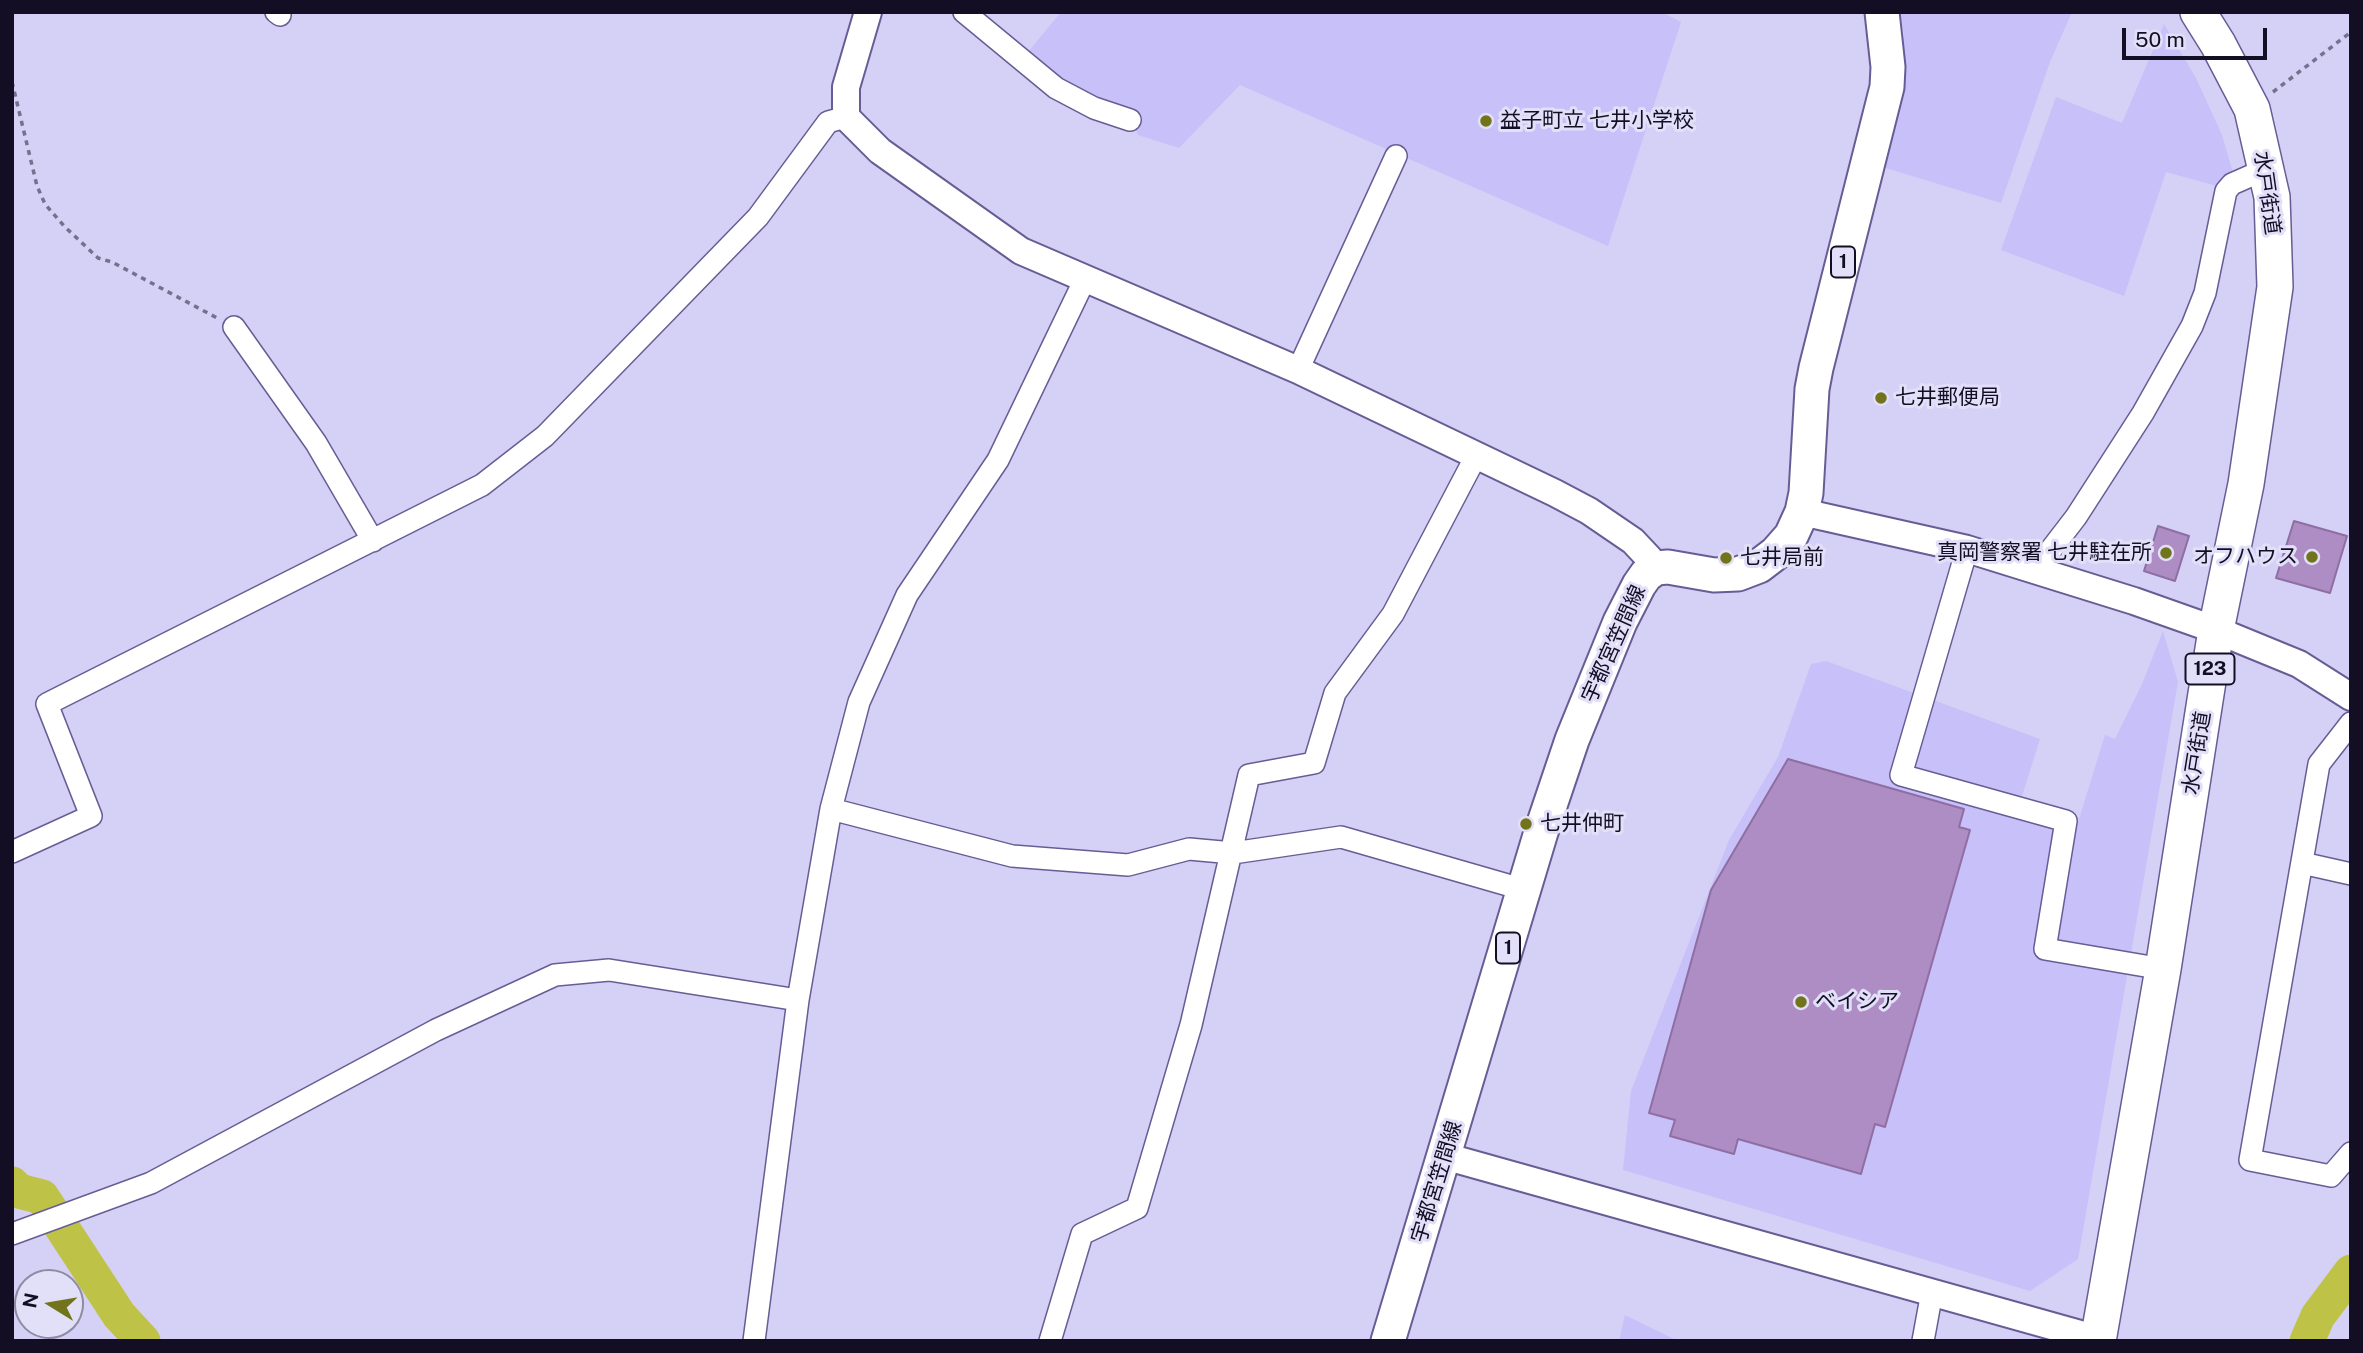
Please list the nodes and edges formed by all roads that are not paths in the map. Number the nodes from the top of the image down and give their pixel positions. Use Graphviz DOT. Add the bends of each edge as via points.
graph roads {
  1 [pos="868,12"];
  2 [pos="964,12"];
  3 [pos="1882,12"];
  4 [pos="2198,12"];
  5 [pos="846,117"];
  6 [pos="1129,120"];
  7 [pos="1396,156"];
  8 [pos="2266,169"];
  9 [pos="1085,279"];
  10 [pos="233,327"];
  11 [pos="1298,370"];
  12 [pos="1476,456"];
  13 [pos="1802,512"];
  14 [pos="373,541"];
  15 [pos="1967,549"];
  16 [pos="1656,568"];
  17 [pos="2036,569"];
  18 [pos="2216,631"];
  19 [pos="2349,693"];
  20 [pos="2351,723"];
  21 [pos="831,809"];
  22 [pos="12,852"];
  23 [pos="1233,853"];
  24 [pos="2302,863"];
  25 [pos="2351,874"];
  26 [pos="1525,890"];
  27 [pos="2163,969"];
  28 [pos="798,1000"];
  29 [pos="2351,1153"];
  30 [pos="1444,1156"];
  31 [pos="12,1234"];
  32 [pos="1932,1293"];
  33 [pos="2100,1340"];
  34 [pos="754,1341"];
  35 [pos="1050,1341"];
  36 [pos="1388,1341"];
  37 [pos="1923,1341"];
  1 -- 5 [label="street" via="846,87"];
  2 -- 6 [label="street" via="1056,88"];
  3 -- 13 [label="main road, 宇都宮笠間線 / 1" via="1887,87 1815,368"];
  4 -- 8 [label="highway, 水戸街道 / 123" via="2252,108"];
  5 -- 9 [label="street" via="880,151 1021,251"];
  5 -- 14 [label="street" via="828,122 758,217 545,436 482,485"];
  7 -- 11 [label="street"];
  8 -- 17 [label="street" via="2226,191 2205,293 2192,326 2143,413 2076,517"];
  8 -- 18 [label="highway, 水戸街道 / 123" via="2272,197 2275,287 2246,484"];
  9 -- 11 [label="street"];
  9 -- 21 [label="street" via="998,460 907,595 859,702"];
  10 -- 14 [label="street" via="316,443"];
  11 -- 12 [label="street"];
  12 -- 16 [label="street" via="1611,525"];
  12 -- 23 [label="street" via="1393,614 1335,693 1314,763 1249,775"];
  13 -- 15 [label="street"];
  13 -- 16 [label="main road, 宇都宮笠間線 / 1" via="1791,536 1759,566 1738,574 1714,575"];
  14 -- 22 [label="street" via="47,704 91,816"];
  15 -- 17 [label="street"];
  15 -- 27 [label="street" via="1901,775 2066,821 2045,949"];
  16 -- 26 [label="main road, 宇都宮笠間線 / 1" via="1639,585 1620,622 1572,740"];
  17 -- 18 [label="street"];
  18 -- 19 [label="street" via="2299,664"];
  18 -- 27 [label="highway, 水戸街道 / 123"];
  20 -- 24 [label="street" via="2319,764"];
  21 -- 23 [label="street" via="1012,856 1128,864 1189,849"];
  21 -- 28 [label="street"];
  23 -- 26 [label="street" via="1341,837"];
  23 -- 35 [label="street" via="1191,1025 1137,1208 1082,1234"];
  24 -- 25 [label="street"];
  24 -- 29 [label="street" via="2250,1160 2331,1176"];
  26 -- 30 [label="main road, 宇都宮笠間線 / 1"];
  27 -- 33 [label="highway, 水戸街道 / 123"];
  28 -- 31 [label="street" via="609,970 555,975 436,1030 151,1183"];
  28 -- 34 [label="street"];
  30 -- 32 [label="street"];
  30 -- 36 [label="main road, 宇都宮笠間線 / 1"];
  32 -- 33 [label="street"];
  32 -- 37 [label="street"];
}
